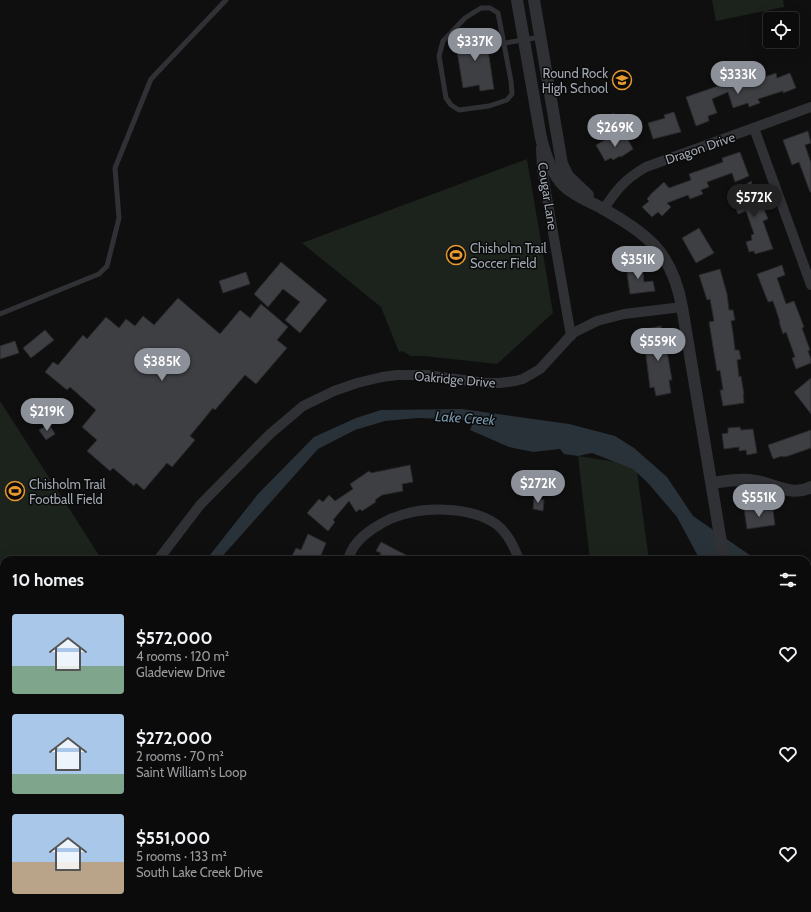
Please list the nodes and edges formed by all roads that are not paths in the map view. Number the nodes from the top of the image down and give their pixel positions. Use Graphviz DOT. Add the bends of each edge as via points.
graph roads {
  1 [pos="226,0"];
  2 [pos="517,0"];
  3 [pos="534,0"];
  4 [pos="540,37"];
  5 [pos="524,40"];
  6 [pos="504,44"];
  7 [pos="488,46"];
  8 [pos="811,107"];
  9 [pos="539,128"];
  10 [pos="754,128"];
  11 [pos="604,210"];
  12 [pos="811,285"];
  13 [pos="682,307"];
  14 [pos="0,314"];
  15 [pos="571,336"];
  16 [pos="712,483"];
  17 [pos="811,488"];
  18 [pos="161,556"];
  19 [pos="349,556"];
  20 [pos="517,556"];
  21 [pos="723,556"];
  1 -- 14 [label="lane" via="151,79 115,168 119,218 107,266 99,274"];
  2 -- 5 [label="street"];
  3 -- 4 [label="street"];
  4 -- 5 [label="lane"];
  4 -- 11 [label="street" via="562,164 568,176"];
  5 -- 6 [label="lane"];
  5 -- 9 [label="street"];
  6 -- 6 [label="lane" via="512,87 512,94 507,100 489,106 460,110 451,105 446,98 439,56 443,41 465,18 481,8 490,8 498,13"];
  6 -- 7 [label="lane"];
  8 -- 10 [label="street, Dragon Drive"];
  9 -- 11 [label="street" via="546,156 562,183"];
  9 -- 15 [label="street, Cougar Lane" via="542,169"];
  10 -- 11 [label="street, Dragon Drive" via="635,173 620,186"];
  10 -- 12 [label="street"];
  11 -- 13 [label="street" via="641,233 660,250 675,277"];
  13 -- 15 [label="street, Oakridge Drive" via="610,317 597,321"];
  13 -- 16 [label="street"];
  15 -- 18 [label="street, Oakridge Drive" via="540,369 523,379 485,383 427,375 389,376 351,385 303,406 270,434 200,505"];
  16 -- 17 [label="street" via="732,480 756,481 787,490 801,491"];
  16 -- 21 [label="street"];
  19 -- 20 [label="street" via="355,543 387,521 408,513 439,509 461,511 497,525 503,530"];
}
